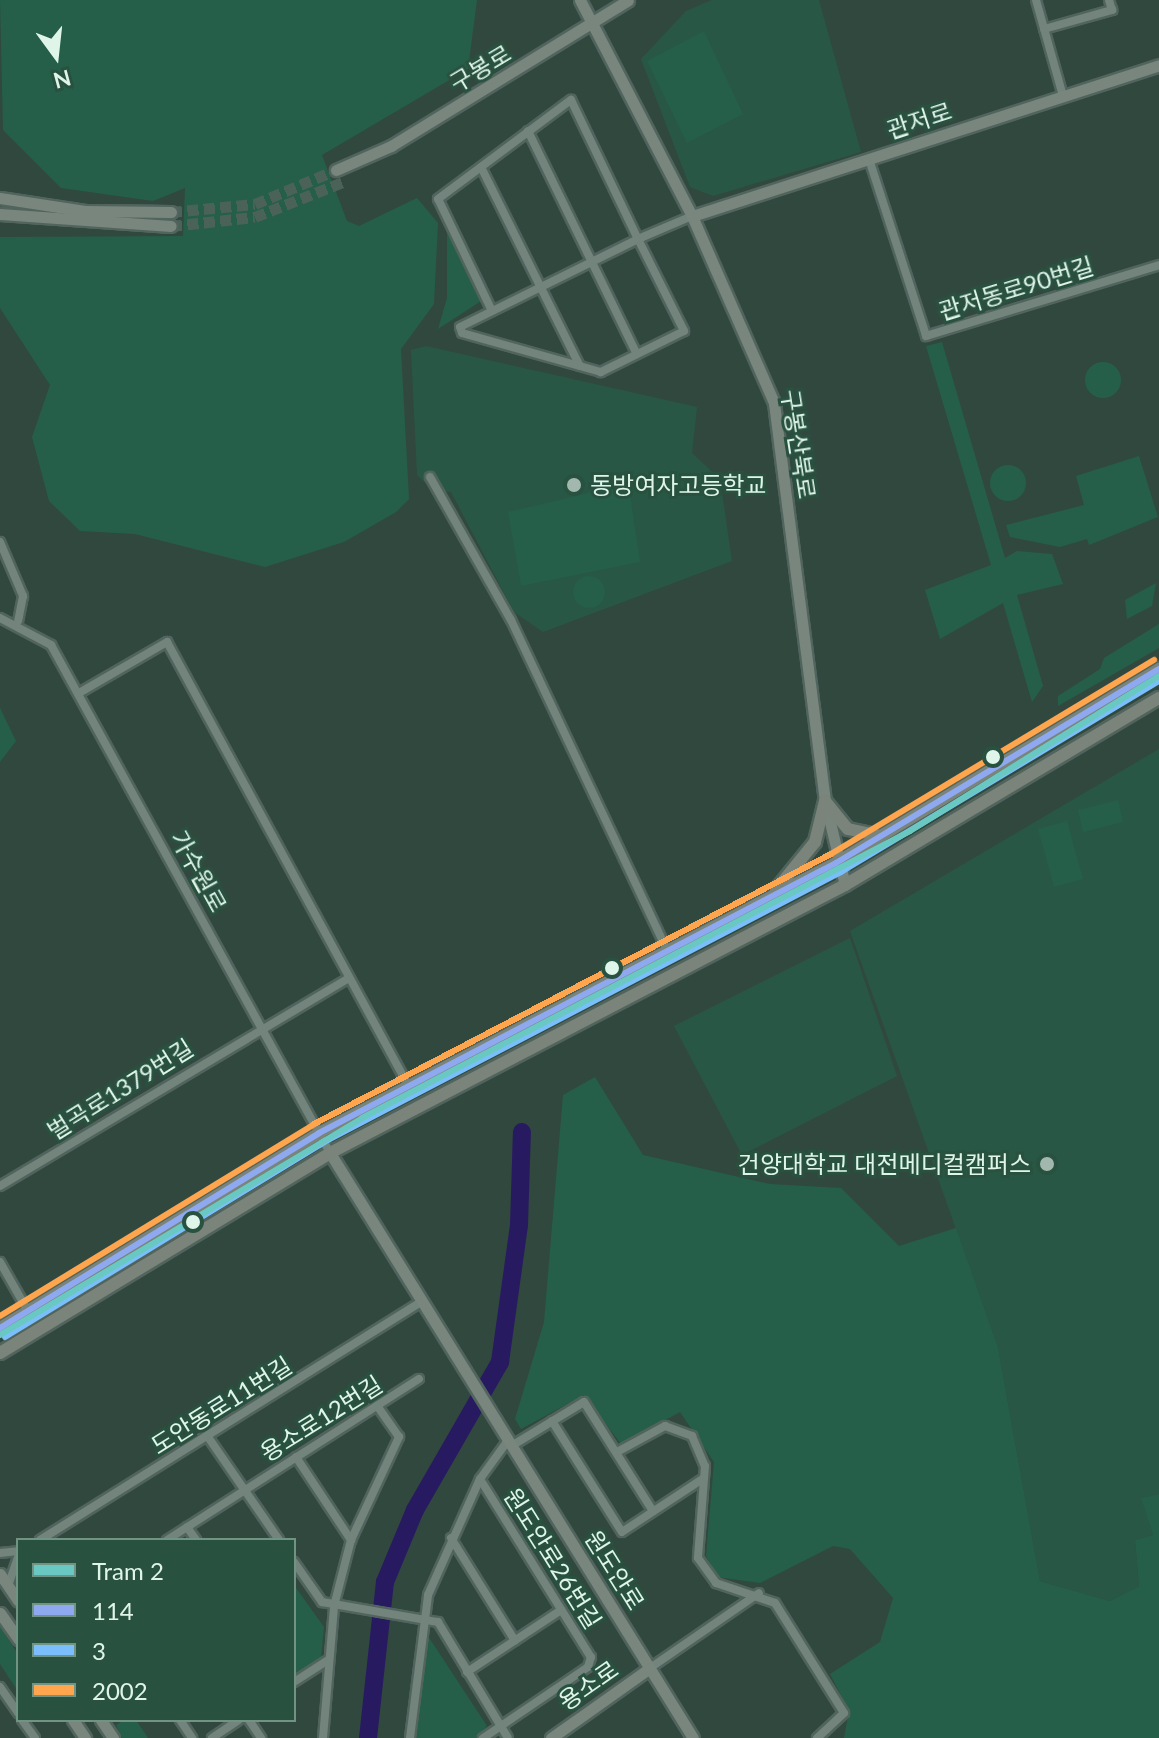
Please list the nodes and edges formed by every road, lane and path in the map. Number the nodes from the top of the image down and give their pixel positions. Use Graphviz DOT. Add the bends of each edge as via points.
graph roads {
  1 [pos="580,0"];
  2 [pos="628,0"];
  3 [pos="1036,0"];
  4 [pos="1109,0"];
  5 [pos="593,26"];
  6 [pos="1044,29"];
  7 [pos="1159,65"];
  8 [pos="1063,96"];
  9 [pos="528,131"];
  10 [pos="869,159"];
  11 [pos="481,167"];
  12 [pos="351,169"];
  13 [pos="336,170"];
  14 [pos="343,182"];
  15 [pos="0,198"];
  16 [pos="171,212"];
  17 [pos="0,214"];
  18 [pos="692,216"];
  19 [pos="171,226"];
  20 [pos="638,239"];
  21 [pos="592,261"];
  22 [pos="1159,265"];
  23 [pos="541,287"];
  24 [pos="492,311"];
  25 [pos="637,354"];
  26 [pos="580,366"];
  27 [pos="430,477"];
  28 [pos="0,542"];
  29 [pos="0,618"];
  30 [pos="18,621"];
  31 [pos="1159,669"];
  32 [pos="79,693"];
  33 [pos="1159,698"];
  34 [pos="825,801"];
  35 [pos="881,836"];
  36 [pos="836,863"];
  37 [pos="845,885"];
  38 [pos="771,897"];
  39 [pos="667,950"];
  40 [pos="349,978"];
  41 [pos="262,1026"];
  42 [pos="409,1087"];
  43 [pos="319,1133"];
  44 [pos="330,1153"];
  45 [pos="0,1186"];
  46 [pos="0,1262"];
  47 [pos="423,1301"];
  48 [pos="28,1311"];
  49 [pos="0,1328"];
  50 [pos="0,1353"];
  51 [pos="419,1379"];
  52 [pos="377,1406"];
  53 [pos="552,1421"];
  54 [pos="208,1437"];
  55 [pos="511,1442"];
  56 [pos="617,1452"];
  57 [pos="296,1457"];
  58 [pos="704,1478"];
  59 [pos="480,1479"];
  60 [pos="243,1490"];
  61 [pos="653,1511"];
  62 [pos="187,1527"];
  63 [pos="43,1538"];
  64 [pos="170,1538"];
  65 [pos="195,1538"];
  66 [pos="278,1538"];
  67 [pos="451,1538"];
  68 [pos="351,1540"];
  69 [pos="16,1563"];
  70 [pos="296,1565"];
  71 [pos="0,1574"];
  72 [pos="8,1586"];
  73 [pos="759,1593"];
  74 [pos="16,1598"];
  75 [pos="334,1606"];
  76 [pos="561,1610"];
  77 [pos="0,1613"];
  78 [pos="424,1616"];
  79 [pos="16,1636"];
  80 [pos="515,1641"];
  81 [pos="328,1660"];
  82 [pos="650,1668"];
  83 [pos="467,1672"];
  84 [pos="296,1681"];
  85 [pos="0,1687"];
  86 [pos="16,1710"];
  87 [pos="236,1722"];
  88 [pos="500,1726"];
  89 [pos="212,1738"];
  90 [pos="323,1738"];
  91 [pos="410,1738"];
  92 [pos="483,1738"];
  93 [pos="508,1738"];
  94 [pos="551,1738"];
  95 [pos="693,1738"];
  96 [pos="817,1738"];
  1 -- 5 [label="main road, 구봉산북로"];
  2 -- 5 [label="main road, 구봉로"];
  3 -- 6 [label="street"];
  4 -- 6 [label="street" via="1112,10"];
  5 -- 12 [label="main road, 구봉로"];
  5 -- 18 [label="main road, 구봉산북로"];
  6 -- 8 [label="street"];
  7 -- 8 [label="main road, 관저로"];
  8 -- 10 [label="main road, 관저로"];
  9 -- 11 [label="street"];
  9 -- 20 [label="street" via="571,100"];
  9 -- 21 [label="street"];
  10 -- 18 [label="main road, 관저로"];
  10 -- 22 [label="street, 관저동로90번길" via="926,336"];
  11 -- 23 [label="street"];
  11 -- 24 [label="street" via="438,199"];
  12 -- 13 [label="main road"];
  12 -- 14 [label="main road"];
  15 -- 16 [label="main road"];
  17 -- 19 [label="main road"];
  18 -- 20 [label="street"];
  18 -- 34 [label="main road, 구봉산북로" via="774,403"];
  20 -- 21 [label="street"];
  20 -- 25 [label="street" via="684,331"];
  21 -- 23 [label="street"];
  21 -- 25 [label="street"];
  23 -- 24 [label="street"];
  23 -- 26 [label="street"];
  24 -- 26 [label="street" via="459,329"];
  25 -- 26 [label="street" via="601,372"];
  27 -- 39 [label="street" via="511,620"];
  28 -- 30 [label="street" via="23,596"];
  29 -- 30 [label="street, 가수원로"];
  30 -- 32 [label="street, 가수원로" via="51,645"];
  31 -- 35 [label="main road"];
  32 -- 40 [label="street" via="167,642"];
  32 -- 41 [label="street, 가수원로"];
  33 -- 37 [label="main road"];
  34 -- 35 [label="main road" via="848,829"];
  34 -- 36 [label="main road, 구봉산북로"];
  34 -- 38 [label="main road" via="810,851"];
  35 -- 36 [label="main road"];
  36 -- 37 [label="main road, 구봉산북로"];
  36 -- 38 [label="main road"];
  37 -- 44 [label="main road"];
  38 -- 39 [label="main road"];
  39 -- 42 [label="main road"];
  40 -- 41 [label="street, 벌곡로1379번길"];
  40 -- 42 [label="street"];
  41 -- 43 [label="street, 가수원로"];
  41 -- 45 [label="street, 벌곡로1379번길"];
  42 -- 43 [label="main road"];
  43 -- 44 [label="street, 가수원로"];
  43 -- 48 [label="main road"];
  44 -- 47 [label="main road"];
  44 -- 50 [label="main road"];
  46 -- 48 [label="street"];
  47 -- 54 [label="street, 도안동로11번길"];
  47 -- 55 [label="main road, 원도안로"];
  48 -- 49 [label="main road"];
  51 -- 52 [label="street, 용소로12번길"];
  52 -- 57 [label="street, 용소로12번길"];
  52 -- 68 [label="street" via="399,1437"];
  53 -- 55 [label="street"];
  53 -- 56 [label="street" via="584,1402"];
  53 -- 61 [label="street" via="622,1532"];
  54 -- 60 [label="street, 용소로12번길"];
  54 -- 63 [label="street, 도안동로11번길"];
  55 -- 59 [label="street, 원도안로26번길"];
  55 -- 82 [label="main road, 원도안로"];
  56 -- 58 [label="street" via="665,1426 686,1430 704,1456"];
  56 -- 61 [label="street"];
  57 -- 60 [label="street, 용소로12번길"];
  57 -- 68 [label="street"];
  58 -- 61 [label="street"];
  58 -- 73 [label="street" via="703,1568 716,1583"];
  59 -- 67 [label="street, 원도안로26번길"];
  59 -- 76 [label="street, 원도안로26번길"];
  60 -- 62 [label="street"];
  60 -- 66 [label="street, 용소로12번길"];
  62 -- 64 [label="street"];
  62 -- 65 [label="street"];
  67 -- 78 [label="street, 원도안로26번길"];
  67 -- 80 [label="street"];
  68 -- 75 [label="street"];
  69 -- 72 [label="street"];
  70 -- 75 [label="street" via="322,1602"];
  71 -- 72 [label="main road"];
  72 -- 74 [label="main road"];
  73 -- 82 [label="street"];
  73 -- 96 [label="street" via="775,1603 841,1704 842,1720"];
  75 -- 78 [label="street"];
  75 -- 81 [label="street"];
  76 -- 80 [label="street"];
  76 -- 88 [label="street, 원도안로26번길" via="591,1657 588,1667"];
  77 -- 79 [label="main road"];
  78 -- 83 [label="street" via="438,1622"];
  78 -- 91 [label="street, 원도안로26번길"];
  80 -- 83 [label="street"];
  81 -- 84 [label="street"];
  81 -- 90 [label="street"];
  82 -- 94 [label="main road, 용소로"];
  82 -- 95 [label="main road, 원도안로"];
  83 -- 88 [label="street"];
  85 -- 86 [label="street"];
  87 -- 89 [label="street"];
  88 -- 92 [label="street"];
  88 -- 93 [label="street"];
}
